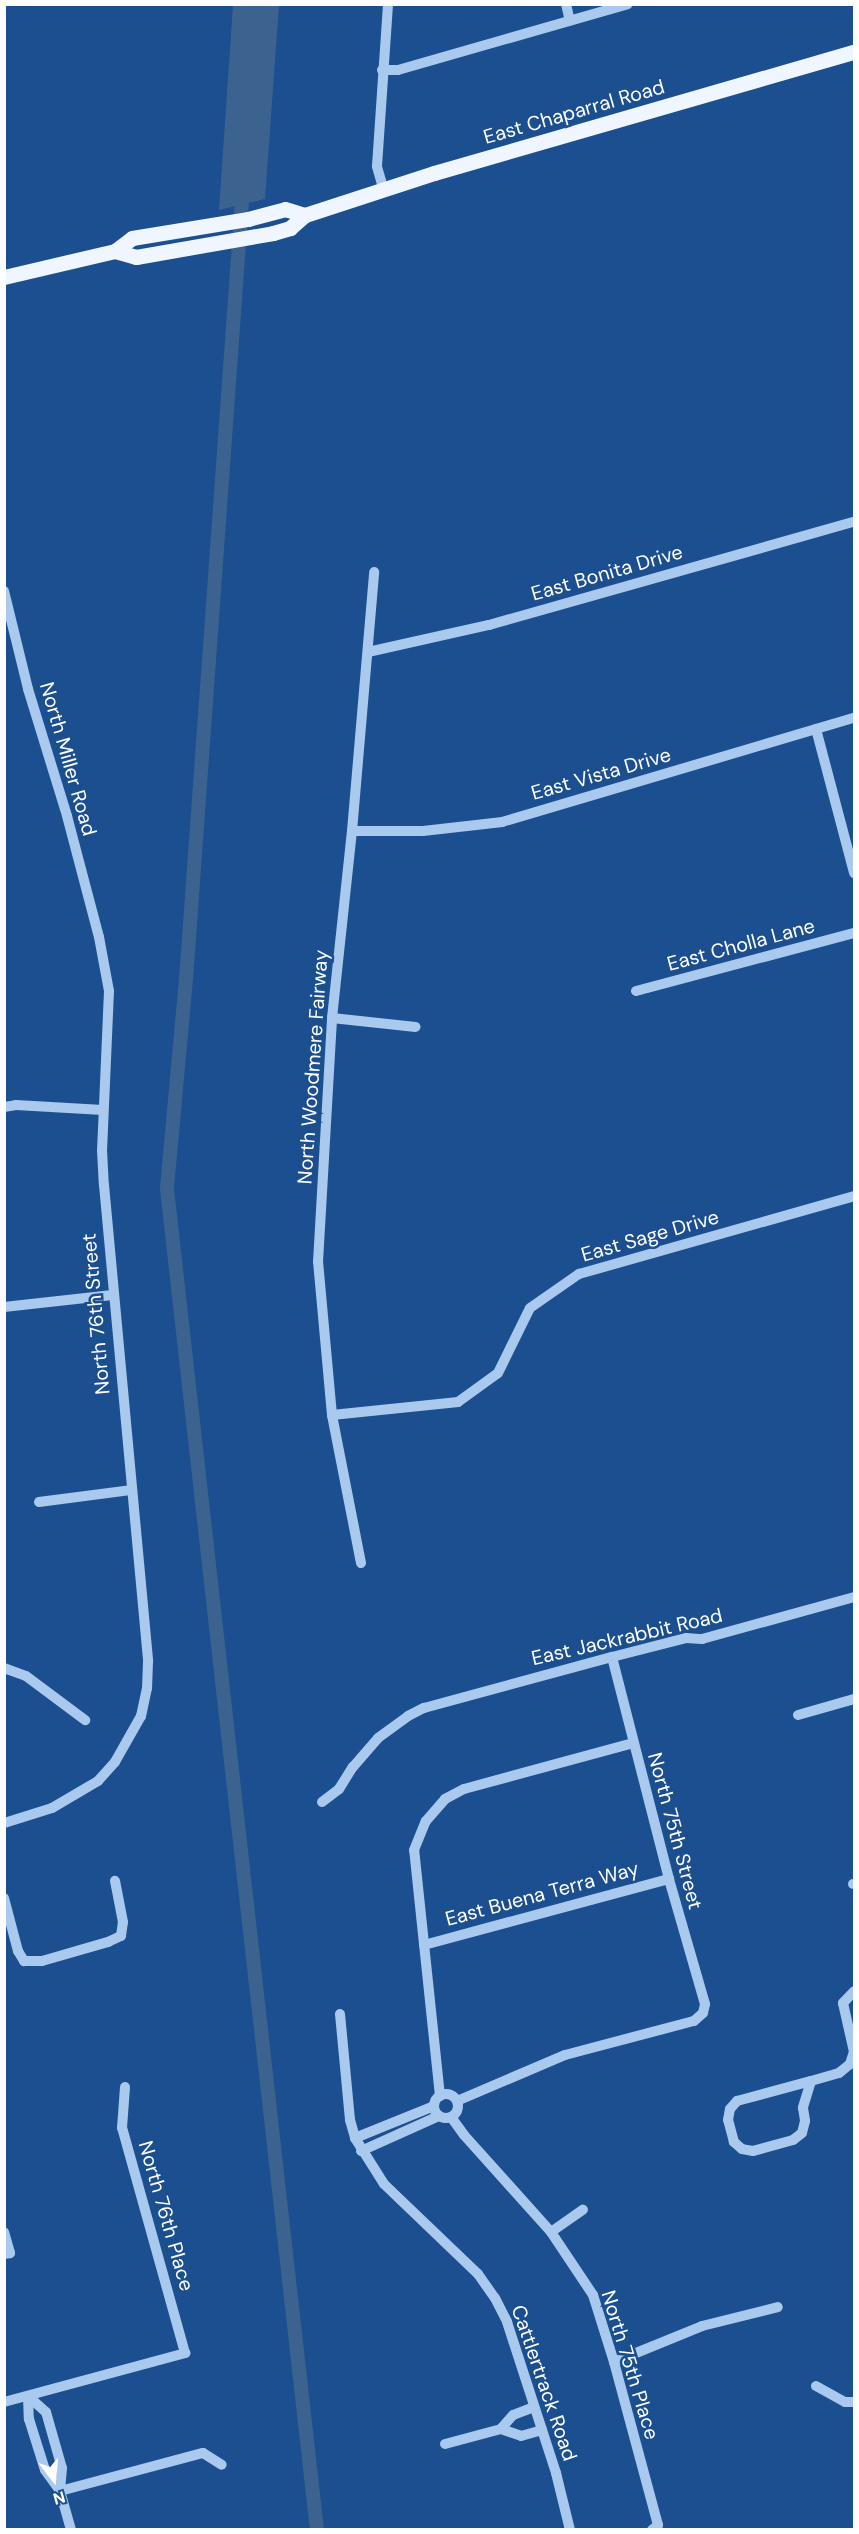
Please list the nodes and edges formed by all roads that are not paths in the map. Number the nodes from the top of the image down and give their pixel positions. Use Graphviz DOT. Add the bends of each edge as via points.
graph roads {
  1 [pos="388,4"];
  2 [pos="566,4"];
  3 [pos="628,4"];
  4 [pos="570,21"];
  5 [pos="855,52"];
  6 [pos="382,70"];
  7 [pos="384,190"];
  8 [pos="305,215"];
  9 [pos="115,251"];
  10 [pos="4,277"];
  11 [pos="855,522"];
  12 [pos="374,572"];
  13 [pos="4,591"];
  14 [pos="368,652"];
  15 [pos="855,718"];
  16 [pos="816,729"];
  17 [pos="352,831"];
  18 [pos="855,873"];
  19 [pos="855,933"];
  20 [pos="99,937"];
  21 [pos="636,991"];
  22 [pos="332,1018"];
  23 [pos="416,1027"];
  24 [pos="4,1107"];
  25 [pos="103,1110"];
  26 [pos="855,1197"];
  27 [pos="112,1295"];
  28 [pos="4,1307"];
  29 [pos="332,1415"];
  30 [pos="132,1491"];
  31 [pos="39,1502"];
  32 [pos="361,1563"];
  33 [pos="855,1597"];
  34 [pos="612,1657"];
  35 [pos="4,1668"];
  36 [pos="855,1699"];
  37 [pos="798,1715"];
  38 [pos="85,1720"];
  39 [pos="633,1743"];
  40 [pos="322,1802"];
  41 [pos="4,1823"];
  42 [pos="669,1879"];
  43 [pos="115,1881"];
  44 [pos="4,1898"];
  45 [pos="6,1911"];
  46 [pos="424,1944"];
  47 [pos="855,1991"];
  48 [pos="340,2014"];
  49 [pos="810,2081"];
  50 [pos="124,2087"];
  51 [pos="440,2096"];
  52 [pos="457,2101"];
  53 [pos="436,2111"];
  54 [pos="451,2117"];
  55 [pos="355,2138"];
  56 [pos="361,2151"];
  57 [pos="583,2210"];
  58 [pos="4,2232"];
  59 [pos="551,2232"];
  60 [pos="7,2254"];
  61 [pos="778,2307"];
  62 [pos="614,2362"];
  63 [pos="816,2386"];
  64 [pos="28,2396"];
  65 [pos="4,2402"];
  66 [pos="855,2402"];
  67 [pos="534,2407"];
  68 [pos="501,2429"];
  69 [pos="542,2430"];
  70 [pos="445,2444"];
  71 [pos="222,2465"];
  72 [pos="60,2491"];
  73 [pos="655,2527"];
  74 [pos="71,2529"];
  75 [pos="570,2529"];
  1 -- 6 [label="street"];
  2 -- 4 [label="street"];
  3 -- 4 [label="street"];
  4 -- 6 [label="street" via="398,70"];
  5 -- 7 [label="main road, East Chaparral Road"];
  6 -- 7 [label="street" via="377,166"];
  7 -- 8 [label="main road, East Chaparral Road"];
  8 -- 9 [label="main road, East Chaparral Road" via="285,209 217,225 132,238"];
  8 -- 9 [label="main road, East Chaparral Road" via="290,228 214,245 136,257"];
  9 -- 10 [label="main road, East Chaparral Road"];
  11 -- 14 [label="street, East Bonita Drive" via="489,625"];
  12 -- 14 [label="street, North Woodmere Fairway"];
  13 -- 20 [label="street, North Miller Road"];
  14 -- 17 [label="street, North Woodmere Fairway"];
  15 -- 16 [label="street, East Vista Drive"];
  16 -- 17 [label="street, East Vista Drive" via="502,822 423,831"];
  16 -- 18 [label="street"];
  17 -- 22 [label="street, North Woodmere Fairway"];
  19 -- 21 [label="street, East Cholla Lane"];
  20 -- 25 [label="street, North 76th Street" via="109,990"];
  22 -- 23 [label="street"];
  22 -- 29 [label="street, North Woodmere Fairway" via="318,1262"];
  24 -- 25 [label="street"];
  25 -- 27 [label="street, North 76th Street" via="103,1173"];
  26 -- 29 [label="street, East Sage Drive" via="579,1274 530,1308 498,1373 458,1402"];
  27 -- 28 [label="street"];
  27 -- 30 [label="street, North 76th Street"];
  29 -- 32 [label="street, North Woodmere Fairway"];
  30 -- 31 [label="street"];
  30 -- 41 [label="street, North 76th Street" via="148,1661 141,1716 115,1762 98,1781 52,1808"];
  33 -- 34 [label="street, East Jackrabbit Road" via="702,1639 686,1638"];
  34 -- 39 [label="street, North 75th Street"];
  34 -- 40 [label="street, East Jackrabbit Road" via="441,1703 408,1716 378,1738 339,1789"];
  35 -- 38 [label="street" via="26,1676"];
  36 -- 37 [label="street"];
  39 -- 42 [label="street, North 75th Street"];
  39 -- 46 [label="street" via="464,1789 445,1799 426,1821 414,1850"];
  42 -- 46 [label="street, East Buena Terra Way"];
  42 -- 52 [label="street, North 75th Street" via="705,2004 703,2013 694,2021 565,2055"];
  43 -- 45 [label="street" via="123,1922 121,1936 42,1961 24,1961"];
  44 -- 45 [label="street"];
  46 -- 51 [label="street"];
  47 -- 49 [label="street" via="843,2003 854,2052 850,2064 839,2073"];
  48 -- 55 [label="street, Cattlertrack Road"];
  49 -- 49 [label="street" via="737,2101 730,2109 728,2121 734,2142 753,2151 793,2140 802,2133"];
  50 -- 64 [label="street, North 76th Place" via="122,2128 185,2353"];
  51 -- 52 [label="street" via="452,2095"];
  51 -- 53 [label="street"];
  52 -- 54 [label="street" via="458,2109"];
  53 -- 54 [label="street"];
  53 -- 55 [label="street"];
  53 -- 56 [label="street"];
  54 -- 59 [label="street, North 75th Place"];
  55 -- 56 [label="street, Cattlertrack Road"];
  56 -- 67 [label="street, Cattlertrack Road" via="384,2184 478,2274 495,2298 507,2322"];
  57 -- 59 [label="street"];
  58 -- 60 [label="street"];
  59 -- 62 [label="street, North 75th Place" via="593,2295"];
  61 -- 62 [label="street" via="702,2326"];
  62 -- 73 [label="street, North 75th Place"];
  63 -- 66 [label="street" via="845,2402"];
  64 -- 65 [label="street"];
  64 -- 72 [label="street" via="29,2419 45,2470"];
  64 -- 72 [label="street" via="46,2412 62,2468"];
  67 -- 68 [label="street" via="513,2415"];
  67 -- 69 [label="street, Cattlertrack Road"];
  68 -- 69 [label="street" via="520,2436"];
  68 -- 70 [label="street"];
  69 -- 75 [label="street, Cattlertrack Road"];
  71 -- 72 [label="street" via="203,2453"];
  72 -- 74 [label="street"];
}
